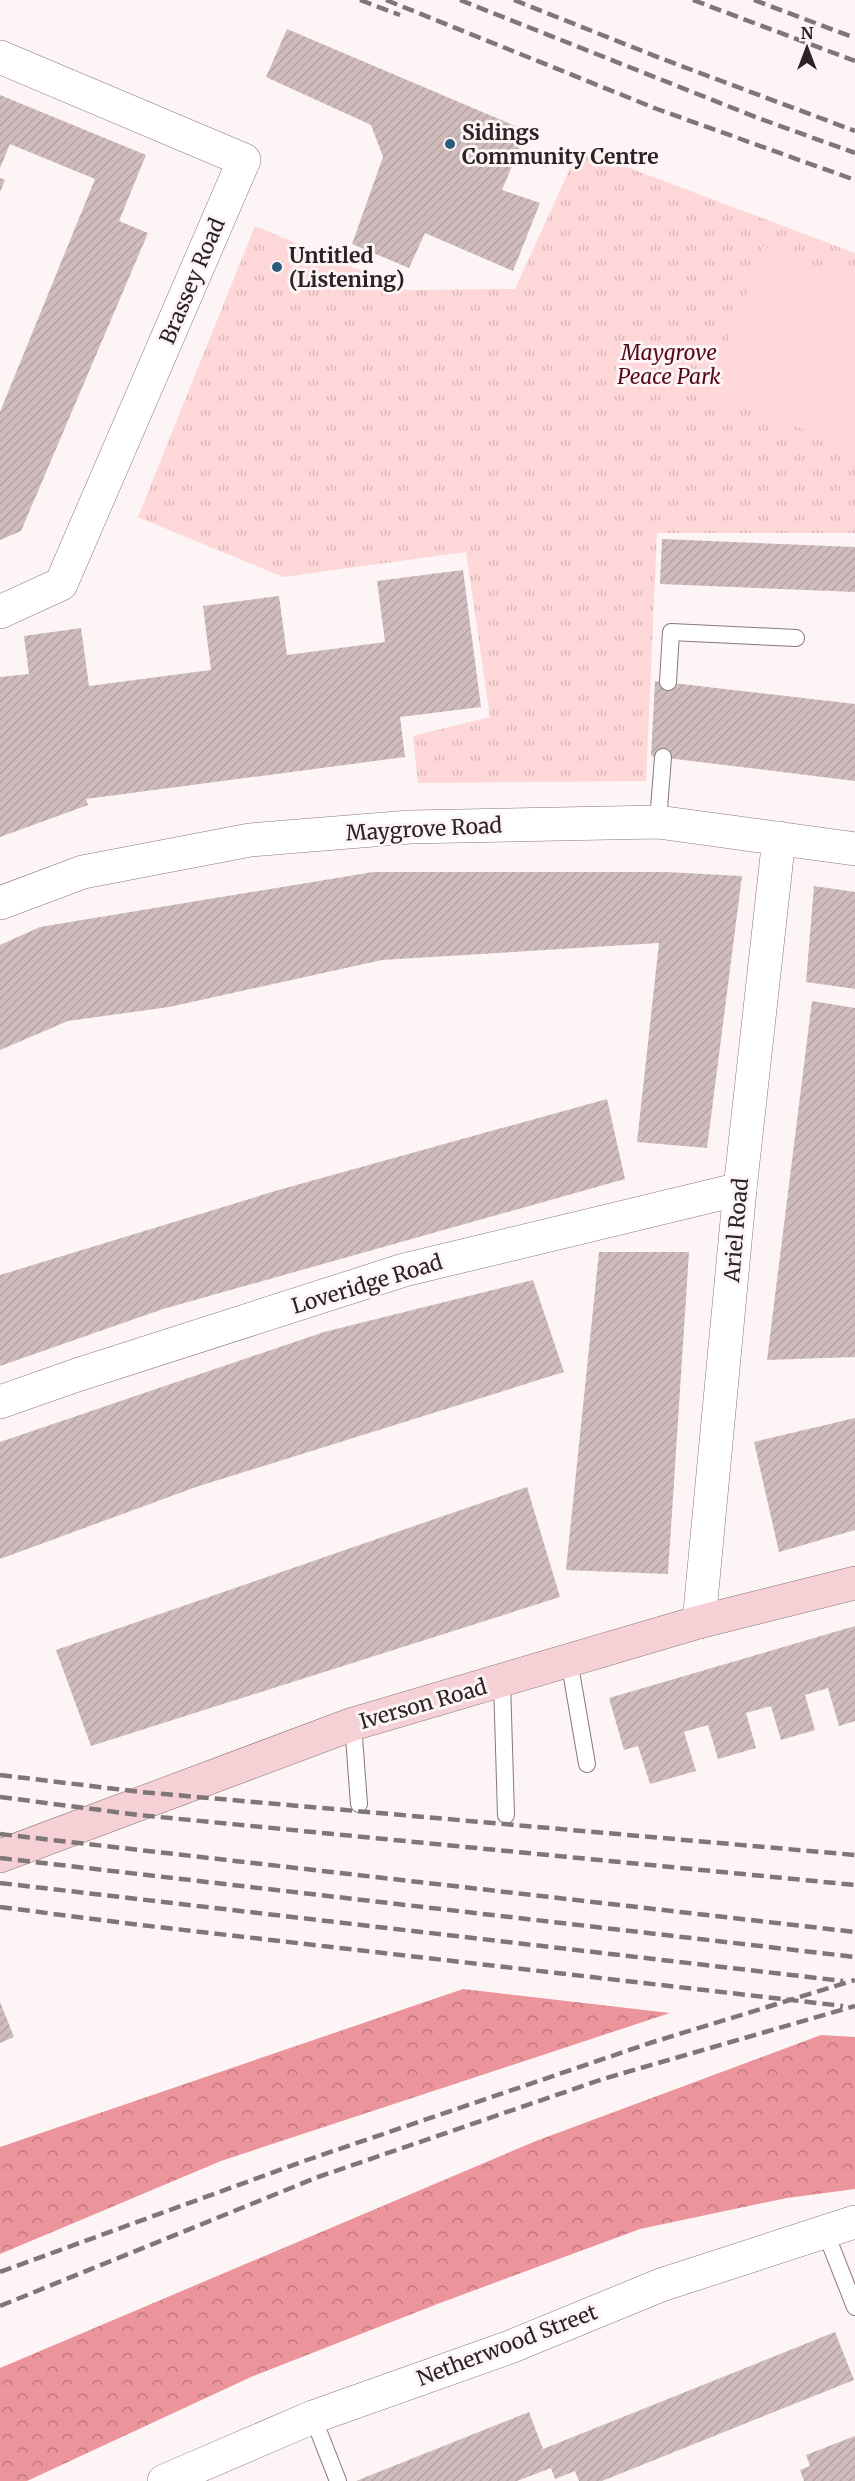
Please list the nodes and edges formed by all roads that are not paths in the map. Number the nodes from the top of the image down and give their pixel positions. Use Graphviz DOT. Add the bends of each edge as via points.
graph roads {
  1 [pos="0,57"];
  2 [pos="0,612"];
  3 [pos="796,638"];
  4 [pos="668,682"];
  5 [pos="663,758"];
  6 [pos="658,822"];
  7 [pos="779,838"];
  8 [pos="855,849"];
  9 [pos="0,903"];
  10 [pos="740,1189"];
  11 [pos="0,1402"];
  12 [pos="855,1583"];
  13 [pos="699,1622"];
  14 [pos="569,1660"];
  15 [pos="502,1682"];
  16 [pos="353,1724"];
  17 [pos="587,1764"];
  18 [pos="359,1804"];
  19 [pos="506,1815"];
  20 [pos="0,1856"];
  21 [pos="840,2227"];
  22 [pos="855,2307"];
  23 [pos="313,2417"];
  24 [pos="164,2481"];
  25 [pos="338,2481"];
  1 -- 2 [label="street, Brassey Road" via="244,160 61,584"];
  3 -- 4 [label="lane" via="671,632"];
  5 -- 6 [label="lane"];
  6 -- 7 [label="street, Maygrove Road"];
  6 -- 9 [label="street, Maygrove Road" via="410,827 250,840 83,872"];
  7 -- 8 [label="street, Maygrove Road"];
  7 -- 10 [label="street, Ariel Road"];
  10 -- 11 [label="street, Loveridge Road" via="405,1270"];
  10 -- 13 [label="street, Ariel Road"];
  12 -- 13 [label="main road, Iverson Road"];
  13 -- 14 [label="main road, Iverson Road"];
  14 -- 15 [label="main road, Iverson Road"];
  14 -- 17 [label="lane"];
  15 -- 16 [label="main road, Iverson Road"];
  15 -- 19 [label="lane"];
  16 -- 18 [label="lane"];
  16 -- 20 [label="main road, Iverson Road"];
  21 -- 22 [label="lane"];
  21 -- 23 [label="street, Netherwood Street" via="661,2284 510,2346"];
  23 -- 24 [label="street, Netherwood Street"];
  23 -- 25 [label="lane"];
}
